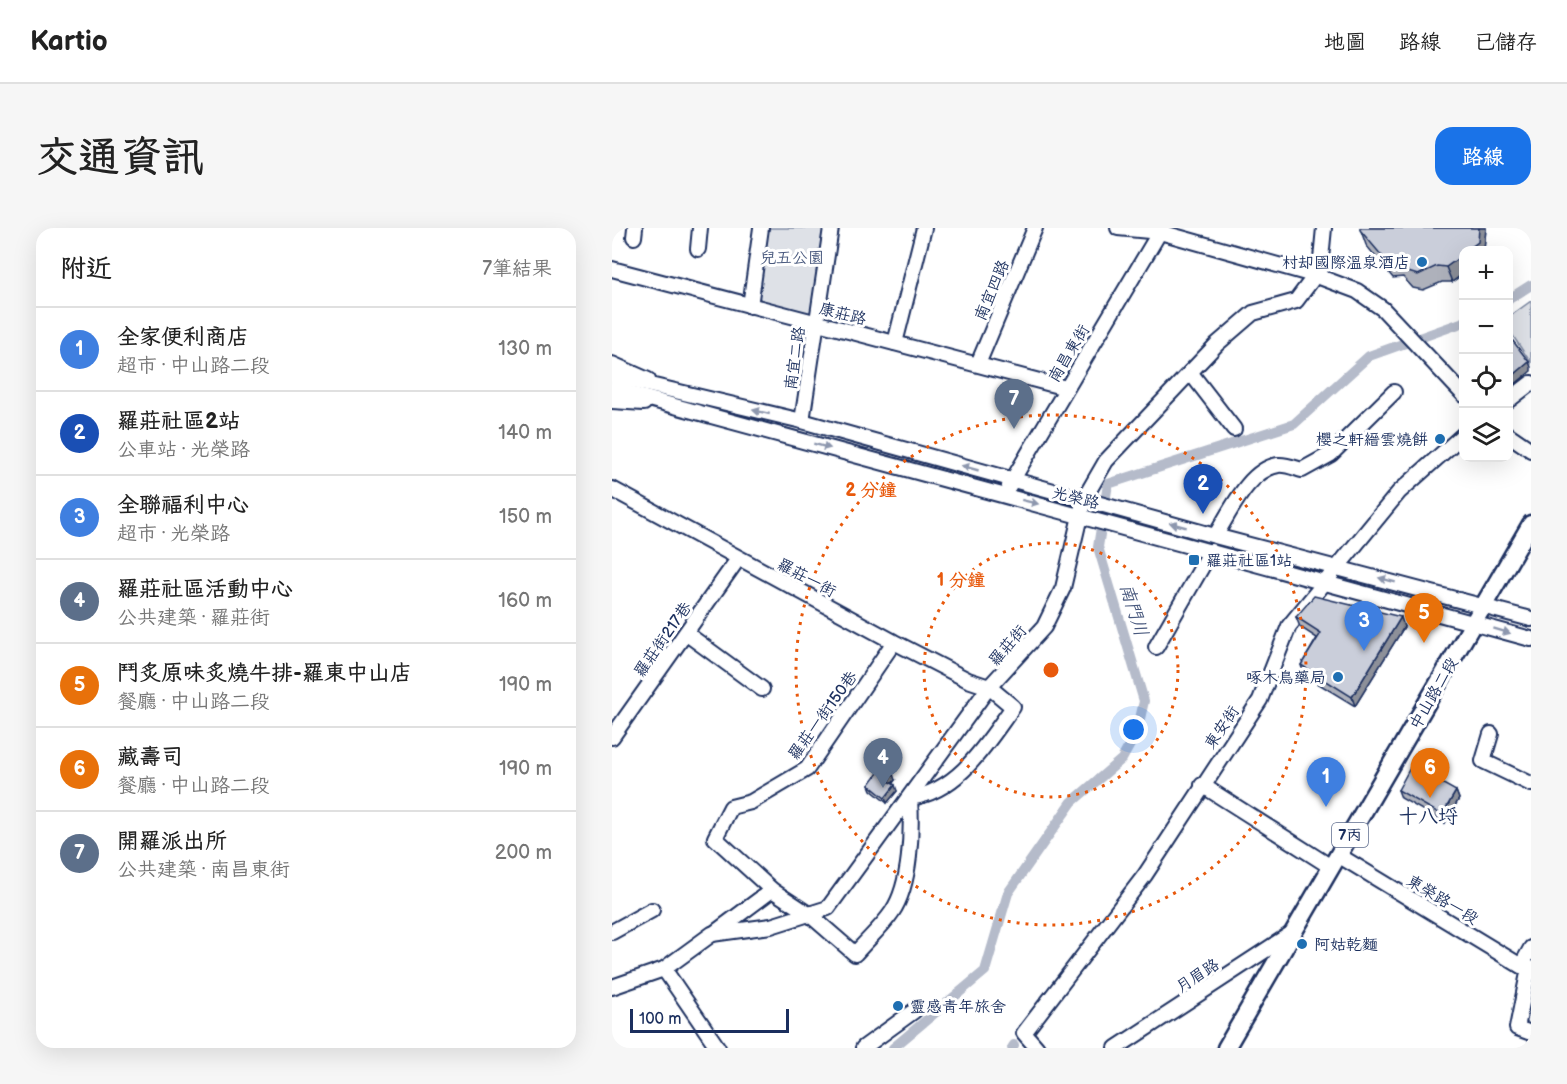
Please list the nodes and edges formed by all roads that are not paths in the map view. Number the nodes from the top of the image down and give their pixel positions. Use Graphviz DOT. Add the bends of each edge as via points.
graph roads {
  1 [pos="700,228"];
  2 [pos="761,228"];
  3 [pos="831,228"];
  4 [pos="924,228"];
  5 [pos="1035,228"];
  6 [pos="1118,228"];
  7 [pos="1324,228"];
  8 [pos="1161,230"];
  9 [pos="699,249"];
  10 [pos="612,269"];
  11 [pos="1317,276"];
  12 [pos="750,306"];
  13 [pos="816,323"];
  14 [pos="896,343"];
  15 [pos="612,364"];
  16 [pos="978,364"];
  17 [pos="1190,372"];
  18 [pos="612,376"];
  19 [pos="1531,383"];
  20 [pos="1066,387"];
  21 [pos="612,389"];
  22 [pos="1459,389"];
  23 [pos="1394,392"];
  24 [pos="666,397"];
  25 [pos="1513,397"];
  26 [pos="612,401"];
  27 [pos="802,421"];
  28 [pos="1234,429"];
  29 [pos="1459,438"];
  30 [pos="1513,438"];
  31 [pos="1531,450"];
  32 [pos="1011,480"];
  33 [pos="612,489"];
  34 [pos="1005,496"];
  35 [pos="1084,499"];
  36 [pos="1081,515"];
  37 [pos="1531,524"];
  38 [pos="1215,536"];
  39 [pos="1211,551"];
  40 [pos="738,559"];
  41 [pos="1338,566"];
  42 [pos="1327,583"];
  43 [pos="1484,606"];
  44 [pos="1531,619"];
  45 [pos="1474,622"];
  46 [pos="687,634"];
  47 [pos="1531,639"];
  48 [pos="894,642"];
  49 [pos="1156,647"];
  50 [pos="989,687"];
  51 [pos="762,688"];
  52 [pos="1491,734"];
  53 [pos="612,737"];
  54 [pos="1531,784"];
  55 [pos="1202,785"];
  56 [pos="910,798"];
  57 [pos="1335,861"];
  58 [pos="772,890"];
  59 [pos="652,910"];
  60 [pos="810,915"];
  61 [pos="1297,930"];
  62 [pos="612,932"];
  63 [pos="712,934"];
  64 [pos="1531,948"];
  65 [pos="1527,968"];
  66 [pos="664,969"];
  67 [pos="613,983"];
  68 [pos="914,1011"];
  69 [pos="1531,1034"];
  70 [pos="718,1048"];
  71 [pos="863,1048"];
  72 [pos="1037,1048"];
  73 [pos="1116,1048"];
  74 [pos="1226,1048"];
  1 -- 9 [label="street"];
  2 -- 12 [label="street"];
  3 -- 13 [label="street, 南宜二路"];
  4 -- 14 [label="street"];
  5 -- 16 [label="street, 南宜四路"];
  6 -- 8 [label="street"];
  7 -- 11 [label="street, 羅莊街"];
  8 -- 11 [label="street"];
  8 -- 20 [label="street, 南昌東街"];
  10 -- 12 [label="street, 康莊路"];
  11 -- 17 [label="street, 羅莊街" via="1296,301 1253,313"];
  11 -- 22 [label="street" via="1357,291 1383,309"];
  12 -- 13 [label="street, 康莊路"];
  13 -- 14 [label="street, 康莊路"];
  13 -- 27 [label="street, 南宜二路"];
  14 -- 16 [label="street, 康莊路"];
  15 -- 24 [label="street" via="624,367"];
  16 -- 20 [label="street, 康莊路"];
  17 -- 28 [label="street"];
  17 -- 35 [label="street, 羅莊街" via="1106,460"];
  18 -- 24 [label="street, 光榮路"];
  19 -- 25 [label="street"];
  20 -- 32 [label="street, 南昌東街"];
  21 -- 24 [label="street, 光榮路"];
  23 -- 38 [label="street" via="1331,454 1302,470 1280,465 1263,471 1251,482"];
  24 -- 26 [label="street"];
  27 -- 24 [label="street, 光榮路, one-way"];
  24 -- 34 [label="street, 光榮路, one-way"];
  32 -- 27 [label="street, 光榮路, one-way"];
  29 -- 41 [label="street, 東安街" via="1407,484"];
  30 -- 31 [label="street"];
  32 -- 34 [label="street, 南昌東街"];
  32 -- 35 [label="street, 光榮路"];
  33 -- 40 [label="street, 羅莊一街"];
  34 -- 36 [label="street, 光榮路, one-way"];
  35 -- 36 [label="street, 羅莊街"];
  38 -- 35 [label="street, 光榮路, one-way"];
  36 -- 39 [label="street, 光榮路"];
  36 -- 50 [label="street, 羅莊街" via="1063,588 1044,627"];
  37 -- 43 [label="main road, 中山路二段 / 7丙"];
  38 -- 41 [label="street, 光榮路"];
  39 -- 42 [label="street, 光榮路"];
  39 -- 49 [label="street"];
  40 -- 46 [label="street, 羅莊街217巷"];
  40 -- 48 [label="street, 羅莊一街"];
  41 -- 42 [label="street, 東安街"];
  43 -- 41 [label="street, 光榮路, one-way"];
  42 -- 45 [label="street, 光榮路"];
  42 -- 55 [label="street, 東安街" via="1289,626 1260,700"];
  43 -- 44 [label="street, 光榮路"];
  43 -- 45 [label="main road, 中山路二段 / 7丙"];
  45 -- 47 [label="street, 光榮路, one-way"];
  45 -- 57 [label="main road, 中山路二段 / 7丙"];
  46 -- 51 [label="street"];
  46 -- 53 [label="street, 羅莊街217巷"];
  48 -- 50 [label="street, 羅莊一街"];
  48 -- 58 [label="street, 羅莊一街150巷" via="807,769 751,802 731,807 716,838"];
  50 -- 56 [label="street, 羅莊街"];
  50 -- 56 [label="street, 羅莊一街" via="1013,707 969,768 924,796"];
  52 -- 54 [label="street" via="1483,761"];
  55 -- 57 [label="street, 東榮路一段"];
  55 -- 72 [label="street, 東安街" via="1145,875 1024,1033"];
  56 -- 60 [label="street, 羅莊街" via="828,908"];
  56 -- 60 [label="street" via="912,825 903,893 892,912 855,954"];
  57 -- 61 [label="main road, 中山路二段 / 7丙"];
  57 -- 65 [label="street, 東榮路一段"];
  58 -- 60 [label="street"];
  58 -- 63 [label="street"];
  59 -- 62 [label="street"];
  60 -- 63 [label="street, 羅莊街" via="771,926"];
  61 -- 73 [label="street, 月眉路"];
  61 -- 74 [label="main road, 中山路二段 / 7丙"];
  63 -- 66 [label="street, 羅莊街"];
  64 -- 65 [label="street"];
  65 -- 69 [label="street" via="1517,1028"];
  66 -- 67 [label="street, 羅莊街"];
  66 -- 70 [label="street"];
  68 -- 71 [label="street"];
}
